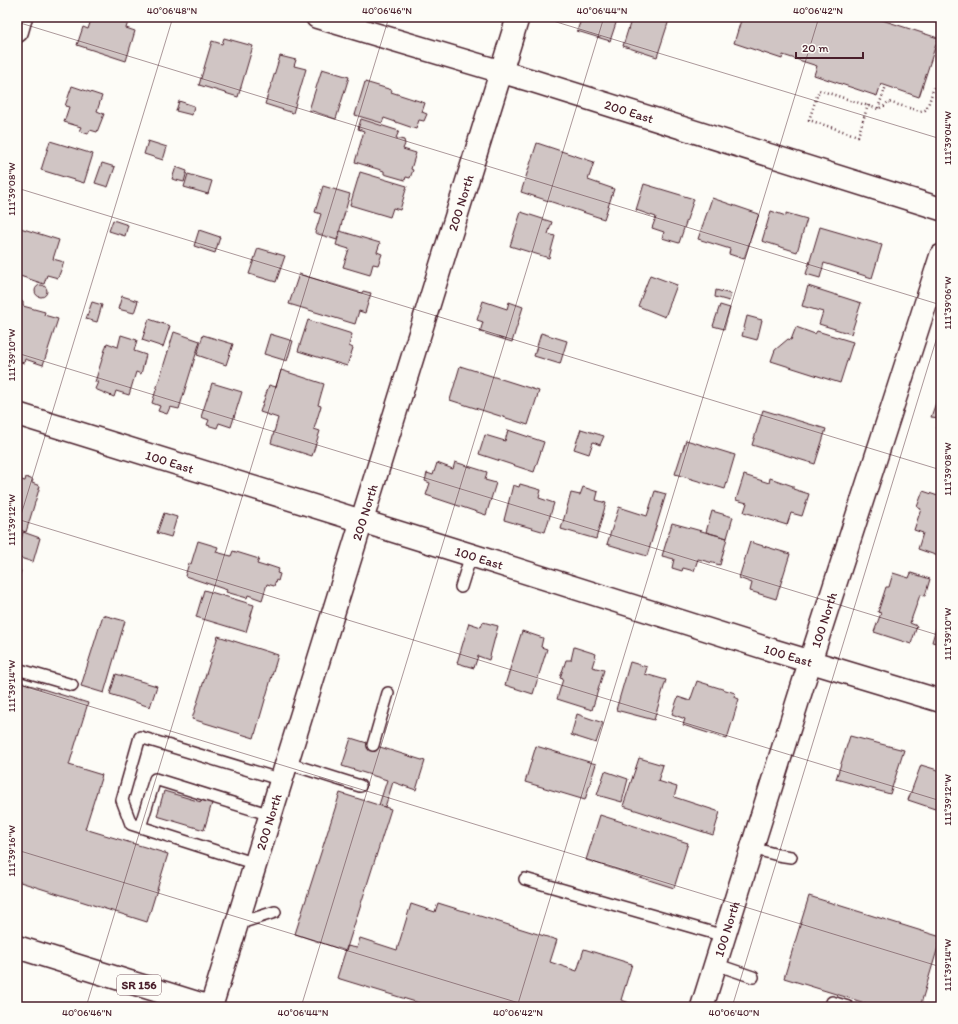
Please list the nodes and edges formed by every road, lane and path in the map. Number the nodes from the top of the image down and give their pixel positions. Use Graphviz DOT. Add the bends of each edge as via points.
graph roads {
  1 [pos="21,17"];
  2 [pos="317,17"];
  3 [pos="518,17"];
  4 [pos="17,31"];
  5 [pos="501,72"];
  6 [pos="941,78"];
  7 [pos="886,86"];
  8 [pos="868,106"];
  9 [pos="878,109"];
  10 [pos="941,209"];
  11 [pos="941,256"];
  12 [pos="17,414"];
  13 [pos="362,521"];
  14 [pos="471,555"];
  15 [pos="461,587"];
  16 [pos="810,662"];
  17 [pos="17,669"];
  18 [pos="72,685"];
  19 [pos="388,693"];
  20 [pos="941,701"];
  21 [pos="373,745"];
  22 [pos="284,772"];
  23 [pos="360,786"];
  24 [pos="271,815"];
  25 [pos="140,827"];
  26 [pos="752,848"];
  27 [pos="791,857"];
  28 [pos="256,864"];
  29 [pos="525,879"];
  30 [pos="275,912"];
  31 [pos="237,924"];
  32 [pos="724,936"];
  33 [pos="17,947"];
  34 [pos="715,964"];
  35 [pos="753,977"];
  36 [pos="832,1002"];
  37 [pos="211,1007"];
  38 [pos="702,1007"];
  39 [pos="848,1007"];
  1 -- 4 [label="street"];
  2 -- 5 [label="street, 200 East"];
  3 -- 5 [label="street, 200 North"];
  5 -- 10 [label="street, 200 East"];
  5 -- 13 [label="street, 200 North"];
  6 -- 9 [label="path" via="936,82 925,110 920,111 888,102"];
  7 -- 9 [label="path"];
  8 -- 8 [label="path" via="819,90 809,120 858,136"];
  8 -- 9 [label="path"];
  11 -- 16 [label="street, 100 North"];
  12 -- 13 [label="street, 100 East"];
  13 -- 14 [label="street, 100 East"];
  13 -- 22 [label="street, 200 North"];
  14 -- 15 [label="lane"];
  14 -- 16 [label="street, 100 East"];
  16 -- 20 [label="street, 100 East"];
  16 -- 26 [label="street, 100 North"];
  17 -- 18 [label="lane"];
  19 -- 21 [label="lane"];
  22 -- 23 [label="lane"];
  22 -- 24 [label="street, 200 North"];
  22 -- 25 [label="lane" via="140,737 122,800 131,824"];
  24 -- 25 [label="lane" via="155,779"];
  24 -- 28 [label="street, 200 North"];
  25 -- 28 [label="lane"];
  26 -- 27 [label="lane"];
  26 -- 32 [label="street, 100 North"];
  28 -- 31 [label="street, 200 North"];
  29 -- 32 [label="lane"];
  30 -- 31 [label="lane"];
  31 -- 37 [label="street, 200 North"];
  32 -- 34 [label="street, 100 North"];
  33 -- 37 [label="street, SR 156"];
  34 -- 35 [label="lane"];
  34 -- 38 [label="street, 100 North"];
  36 -- 39 [label="lane"];
}
